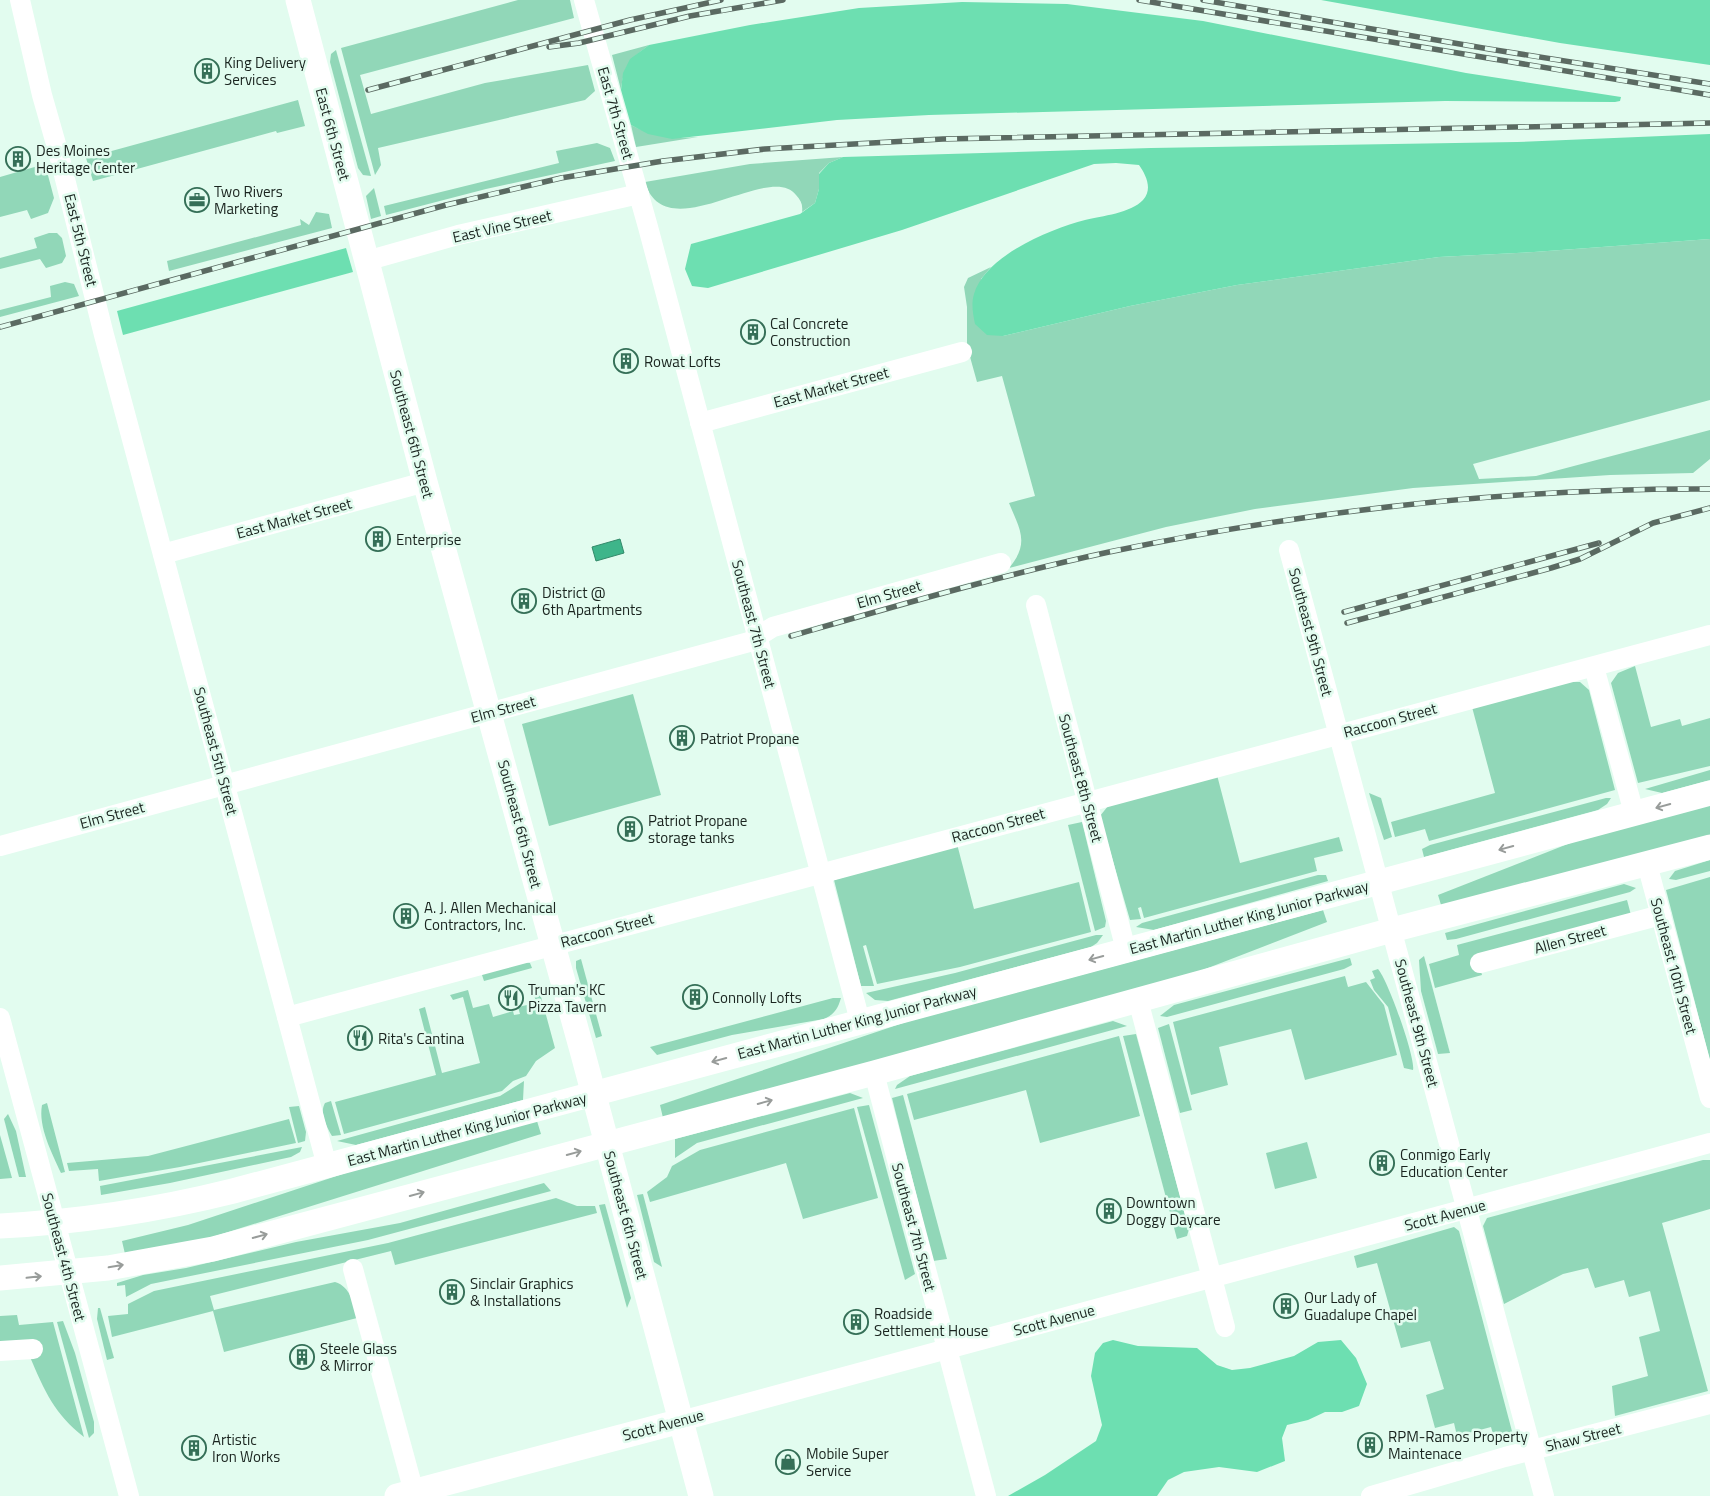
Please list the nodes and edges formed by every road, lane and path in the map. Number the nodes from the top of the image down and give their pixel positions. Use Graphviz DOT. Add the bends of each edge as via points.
graph roads {
  1 [pos="20,0"];
  2 [pos="298,0"];
  3 [pos="584,0"];
  4 [pos="638,194"];
  5 [pos="648,227"];
  6 [pos="367,265"];
  7 [pos="104,335"];
  8 [pos="962,352"];
  9 [pos="700,423"];
  10 [pos="425,482"];
  11 [pos="1289,550"];
  12 [pos="163,554"];
  13 [pos="1001,563"];
  14 [pos="1036,605"];
  15 [pos="1710,635"];
  16 [pos="757,637"];
  17 [pos="1594,667"];
  18 [pos="490,713"];
  19 [pos="1339,734"];
  20 [pos="225,785"];
  21 [pos="1710,793"];
  22 [pos="1088,801"];
  23 [pos="1634,813"];
  24 [pos="0,846"];
  25 [pos="1710,847"];
  26 [pos="1647,864"];
  27 [pos="820,873"];
  28 [pos="1379,883"];
  29 [pos="1661,915"];
  30 [pos="1392,930"];
  31 [pos="553,945"];
  32 [pos="1126,950"];
  33 [pos="1480,963"];
  34 [pos="1138,1000"];
  35 [pos="287,1017"];
  36 [pos="0,1018"];
  37 [pos="860,1021"];
  38 [pos="874,1073"];
  39 [pos="594,1095"];
  40 [pos="1710,1098"];
  41 [pos="1710,1143"];
  42 [pos="607,1144"];
  43 [pos="327,1166"];
  44 [pos="1467,1208"];
  45 [pos="54,1223"];
  46 [pos="0,1226"];
  47 [pos="353,1269"];
  48 [pos="68,1273"];
  49 [pos="1212,1277"];
  50 [pos="0,1278"];
  51 [pos="1226,1327"];
  52 [pos="33,1349"];
  53 [pos="946,1349"];
  54 [pos="0,1351"];
  55 [pos="1710,1404"];
  56 [pos="681,1420"];
  57 [pos="1532,1450"];
  58 [pos="408,1495"];
  59 [pos="129,1496"];
  60 [pos="701,1496"];
  61 [pos="986,1496"];
  62 [pos="1371,1496"];
  63 [pos="1544,1496"];
  1 -- 7 [label="street, East 5th Street"];
  2 -- 6 [label="main road, East 6th Street"];
  3 -- 4 [label="street, East 7th Street"];
  4 -- 5 [label="street, East 7th Street"];
  4 -- 6 [label="street, East Vine Street" via="458,235"];
  5 -- 9 [label="street, Southeast 7th Street"];
  6 -- 10 [label="main road, Southeast 6th Street"];
  7 -- 12 [label="street, Southeast 5th Street"];
  8 -- 9 [label="street, East Market Street"];
  9 -- 16 [label="street, Southeast 7th Street"];
  10 -- 12 [label="street, East Market Street"];
  10 -- 18 [label="main road, Southeast 6th Street"];
  11 -- 19 [label="street, Southeast 9th Street"];
  12 -- 20 [label="street, Southeast 5th Street"];
  13 -- 16 [label="street, Elm Street" via="773,627"];
  14 -- 22 [label="street, Southeast 8th Street"];
  15 -- 17 [label="street, Raccoon Street"];
  16 -- 18 [label="street, Elm Street" via="749,642"];
  16 -- 27 [label="street, Southeast 7th Street"];
  17 -- 19 [label="street, Raccoon Street"];
  17 -- 23 [label="street"];
  18 -- 20 [label="street, Elm Street"];
  18 -- 31 [label="main road, Southeast 6th Street"];
  19 -- 22 [label="street, Raccoon Street"];
  19 -- 28 [label="street, Southeast 9th Street"];
  20 -- 24 [label="street, Elm Street"];
  20 -- 35 [label="street, Southeast 5th Street"];
  21 -- 23 [label="main road, East Martin Luther King Junior Parkway, one-way"];
  22 -- 27 [label="street, Raccoon Street"];
  22 -- 32 [label="street, Southeast 8th Street"];
  23 -- 28 [label="main road, East Martin Luther King Junior Parkway, one-way"];
  25 -- 26 [label="main road"];
  26 -- 29 [label="street, Southeast 10th Street"];
  26 -- 30 [label="main road"];
  27 -- 31 [label="street, Raccoon Street"];
  27 -- 37 [label="street, Southeast 7th Street"];
  28 -- 30 [label="street, Southeast 9th Street"];
  28 -- 32 [label="main road, East Martin Luther King Junior Parkway"];
  29 -- 33 [label="street, Allen Street"];
  29 -- 40 [label="street, Southeast 10th Street"];
  30 -- 34 [label="main road"];
  30 -- 44 [label="street, Southeast 9th Street"];
  31 -- 35 [label="street, Raccoon Street"];
  31 -- 39 [label="main road, Southeast 6th Street"];
  32 -- 37 [label="main road, East Martin Luther King Junior Parkway, one-way"];
  34 -- 38 [label="main road"];
  34 -- 49 [label="street"];
  35 -- 43 [label="street, Southeast 5th Street"];
  36 -- 45 [label="street, Southeast 4th Street"];
  37 -- 39 [label="main road, East Martin Luther King Junior Parkway, one-way"];
  42 -- 38 [label="main road, one-way"];
  38 -- 53 [label="street, Southeast 7th Street"];
  39 -- 42 [label="main road, Southeast 6th Street"];
  39 -- 43 [label="main road, East Martin Luther King Junior Parkway"];
  41 -- 44 [label="street, Scott Avenue"];
  48 -- 42 [label="main road, one-way" via="213,1249"];
  42 -- 56 [label="main road, Southeast 6th Street"];
  43 -- 45 [label="main road, East Martin Luther King Junior Parkway" via="196,1200"];
  44 -- 49 [label="street, Scott Avenue"];
  44 -- 57 [label="street, Southeast 9th Street"];
  45 -- 46 [label="main road, East Martin Luther King Junior Parkway"];
  45 -- 48 [label="street, Southeast 4th Street"];
  47 -- 58 [label="street"];
  50 -- 48 [label="main road, one-way"];
  48 -- 59 [label="street, Southeast 4th Street"];
  49 -- 51 [label="street"];
  49 -- 53 [label="street, Scott Avenue"];
  52 -- 54 [label="street"];
  53 -- 56 [label="street, Scott Avenue"];
  53 -- 61 [label="street, Southeast 7th Street"];
  55 -- 57 [label="street, Shaw Street"];
  56 -- 58 [label="main road, Scott Avenue"];
  56 -- 60 [label="main road, Southeast 6th Street"];
  57 -- 62 [label="street, Shaw Street"];
  57 -- 63 [label="street, Southeast 9th Street"];
}
